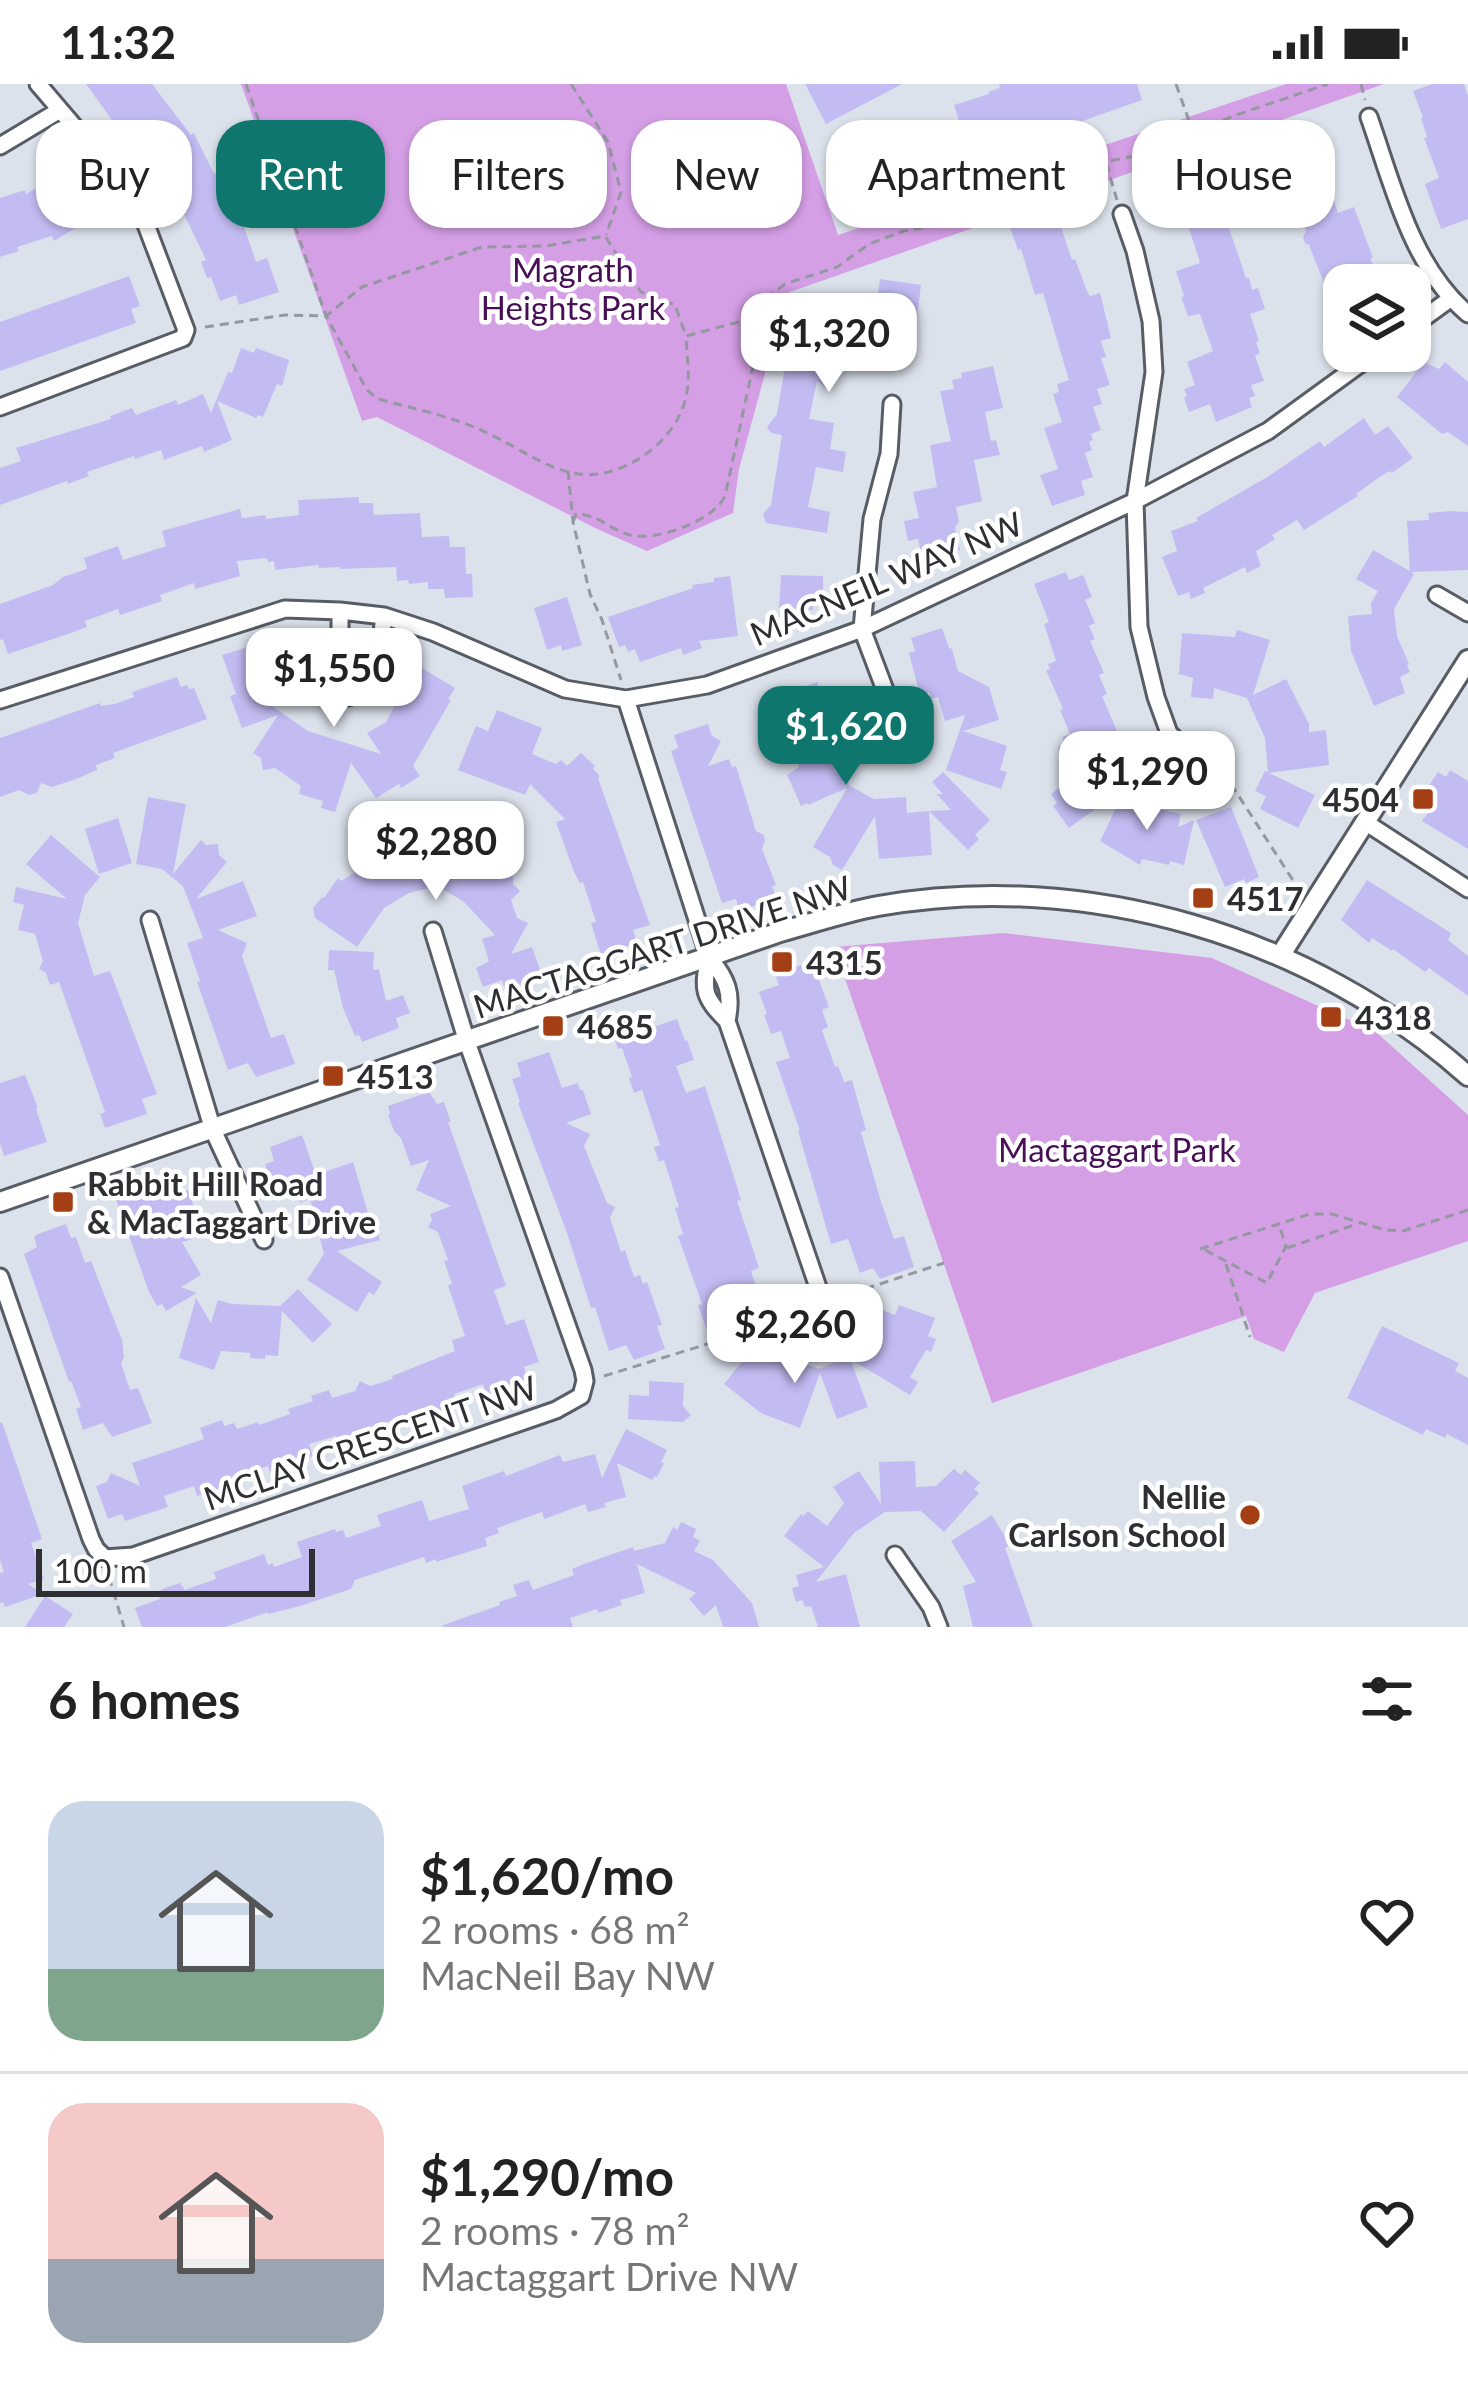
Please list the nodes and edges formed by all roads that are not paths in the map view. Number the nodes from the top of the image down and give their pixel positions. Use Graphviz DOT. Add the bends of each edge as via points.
graph roads {
  1 [pos="38,84"];
  2 [pos="60,110"];
  3 [pos="1369,117"];
  4 [pos="0,146"];
  5 [pos="1122,214"];
  6 [pos="1450,299"];
  7 [pos="1431,313"];
  8 [pos="1468,314"];
  9 [pos="1349,372"];
  10 [pos="892,404"];
  11 [pos="0,407"];
  12 [pos="1135,501"];
  13 [pos="1437,596"];
  14 [pos="340,610"];
  15 [pos="1468,613"];
  16 [pos="384,616"];
  17 [pos="862,628"];
  18 [pos="1468,660"];
  19 [pos="626,699"];
  20 [pos="0,700"];
  21 [pos="898,748"];
  22 [pos="1221,767"];
  23 [pos="1365,822"];
  24 [pos="1468,890"];
  25 [pos="150,920"];
  26 [pos="433,931"];
  27 [pos="1280,956"];
  28 [pos="709,957"];
  29 [pos="467,1042"];
  30 [pos="1468,1076"];
  31 [pos="213,1130"];
  32 [pos="0,1202"];
  33 [pos="264,1240"];
  34 [pos="0,1277"];
  35 [pos="823,1302"];
  36 [pos="895,1555"];
  37 [pos="939,1627"];
  1 -- 2 [label="street"];
  2 -- 4 [label="street"];
  2 -- 11 [label="street" via="140,209 186,329 183,338"];
  3 -- 6 [label="street" via="1403,215"];
  5 -- 12 [label="street" via="1151,321 1154,372"];
  6 -- 7 [label="street"];
  6 -- 8 [label="street"];
  9 -- 12 [label="street, MACNEIL WAY NW" via="1268,430"];
  10 -- 17 [label="street"];
  12 -- 17 [label="street, MACNEIL WAY NW"];
  12 -- 22 [label="street" via="1138,627 1156,697 1169,733"];
  13 -- 15 [label="street"];
  14 -- 16 [label="street, MACNEIL WAY NW"];
  14 -- 16 [label="street" via="340,678 348,697 374,686"];
  14 -- 20 [label="street, MACNEIL WAY NW" via="286,609"];
  16 -- 19 [label="street, MACNEIL WAY NW" via="565,689"];
  17 -- 19 [label="street, MACNEIL WAY NW" via="707,685"];
  17 -- 21 [label="street"];
  18 -- 23 [label="street"];
  19 -- 28 [label="street"];
  23 -- 24 [label="street"];
  23 -- 27 [label="street"];
  25 -- 31 [label="street"];
  26 -- 29 [label="street, MCLAY CRESCENT NW"];
  27 -- 28 [label="street, MACTAGGART DRIVE NW" via="1172,918 996,897 876,906"];
  27 -- 30 [label="street, MACTAGGART DRIVE NW" via="1412,1030"];
  28 -- 29 [label="street, MACTAGGART DRIVE NW"];
  28 -- 35 [label="street" via="707,1000 727,1021"];
  29 -- 31 [label="street, MACTAGGART DRIVE NW"];
  29 -- 34 [label="street, MCLAY CRESCENT NW" via="585,1382 580,1396 556,1410 133,1556 105,1558 91,1539"];
  31 -- 32 [label="street, MACTAGGART DRIVE NW"];
  31 -- 33 [label="street"];
  36 -- 37 [label="street"];
}
